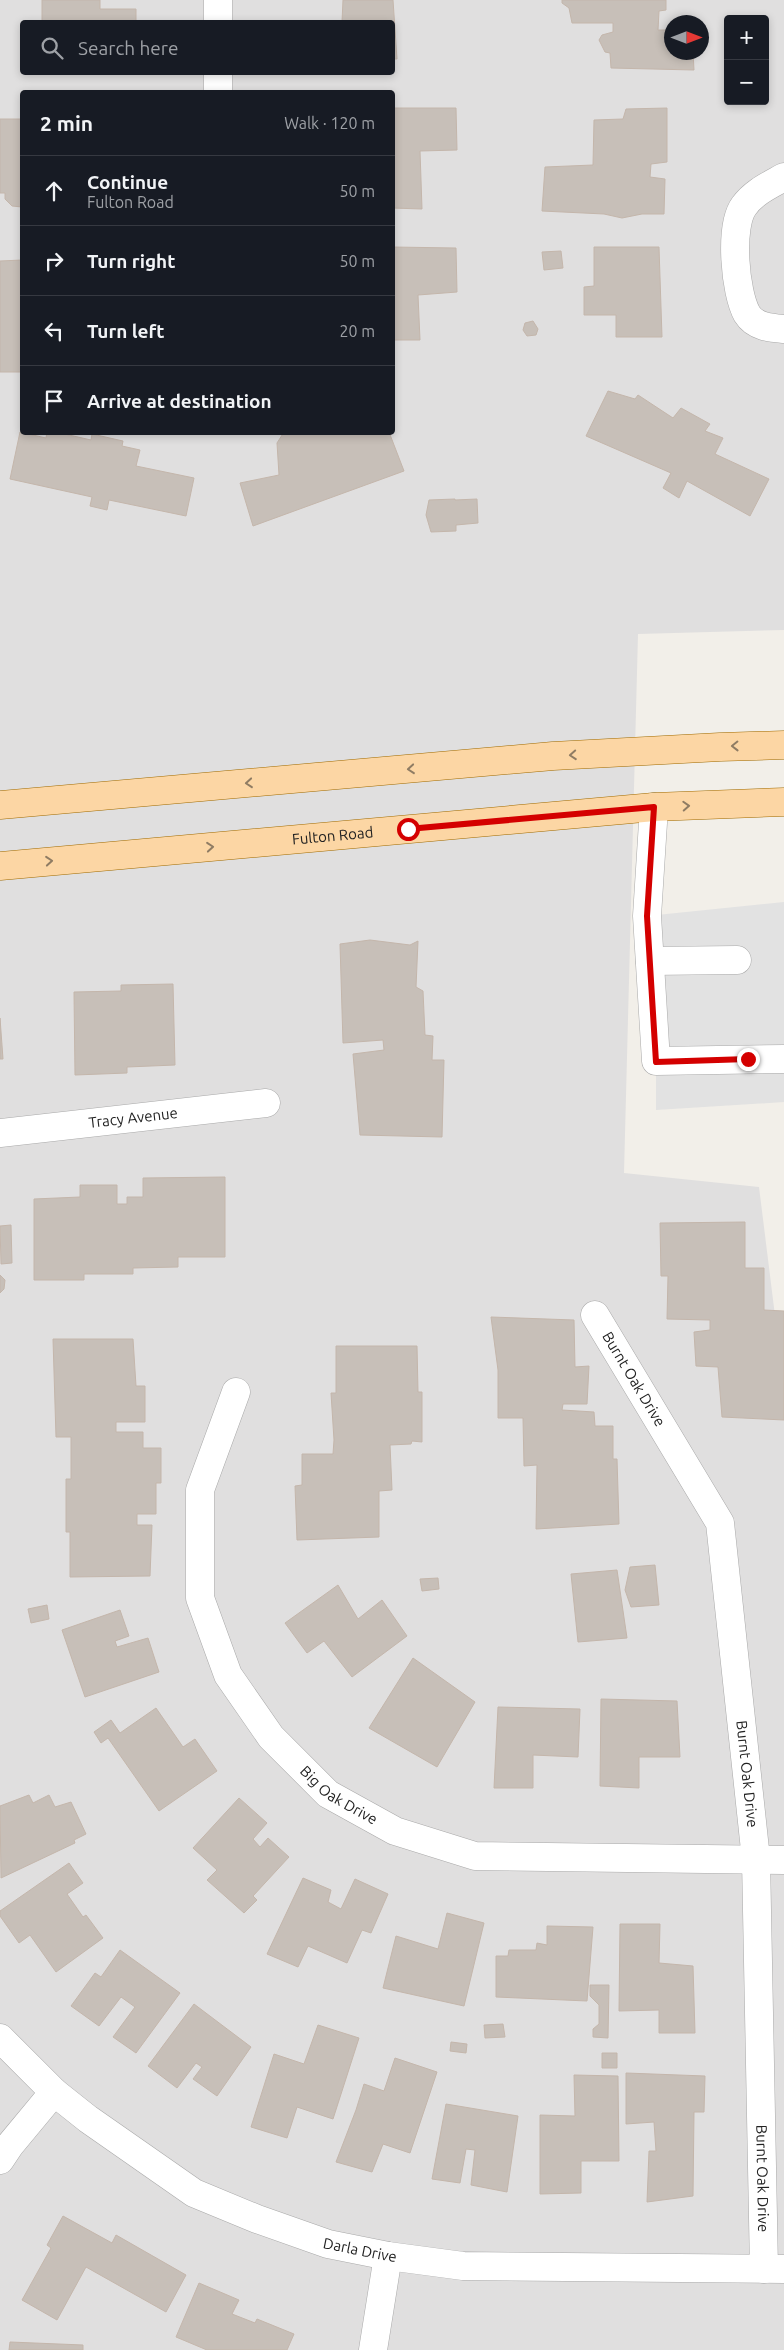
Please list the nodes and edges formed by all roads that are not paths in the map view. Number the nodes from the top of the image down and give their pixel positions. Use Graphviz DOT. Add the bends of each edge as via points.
graph roads {
  1 [pos="218,0"];
  2 [pos="218,20"];
  3 [pos="218,75"];
  4 [pos="218,90"];
  5 [pos="784,177"];
  6 [pos="784,330"];
  7 [pos="784,745"];
  8 [pos="784,802"];
  9 [pos="0,805"];
  10 [pos="654,807"];
  11 [pos="0,866"];
  12 [pos="737,960"];
  13 [pos="650,961"];
  14 [pos="784,1058"];
  15 [pos="266,1102"];
  16 [pos="0,1133"];
  17 [pos="595,1315"];
  18 [pos="236,1392"];
  19 [pos="756,1859"];
  20 [pos="784,1860"];
  21 [pos="0,2038"];
  22 [pos="54,2092"];
  23 [pos="0,2160"];
  24 [pos="388,2256"];
  25 [pos="774,2269"];
  26 [pos="372,2350"];
  1 -- 2 [label="street"];
  3 -- 4 [label="street"];
  5 -- 6 [label="street" via="761,190 743,206 736,230 738,286 748,315 764,327"];
  7 -- 9 [label="main road, one-way" via="553,756"];
  10 -- 8 [label="main road, Fulton Road, one-way"];
  11 -- 10 [label="main road, Fulton Road, one-way"];
  10 -- 13 [label="street" via="647,916"];
  12 -- 13 [label="street"];
  13 -- 14 [label="street" via="656,1062"];
  15 -- 16 [label="street, Tracy Avenue"];
  17 -- 19 [label="street, Burnt Oak Drive" via="720,1523"];
  18 -- 19 [label="street, Big Oak Drive" via="200,1490 200,1598 228,1675 271,1737 328,1794 395,1831 475,1856"];
  19 -- 20 [label="street, Big Oak Drive"];
  19 -- 25 [label="street, Burnt Oak Drive"];
  21 -- 22 [label="street, Darla Drive"];
  22 -- 23 [label="street"];
  22 -- 24 [label="street, Darla Drive" via="194,2193 328,2244"];
  24 -- 25 [label="street, Darla Drive" via="463,2266"];
  24 -- 26 [label="street"];
}
